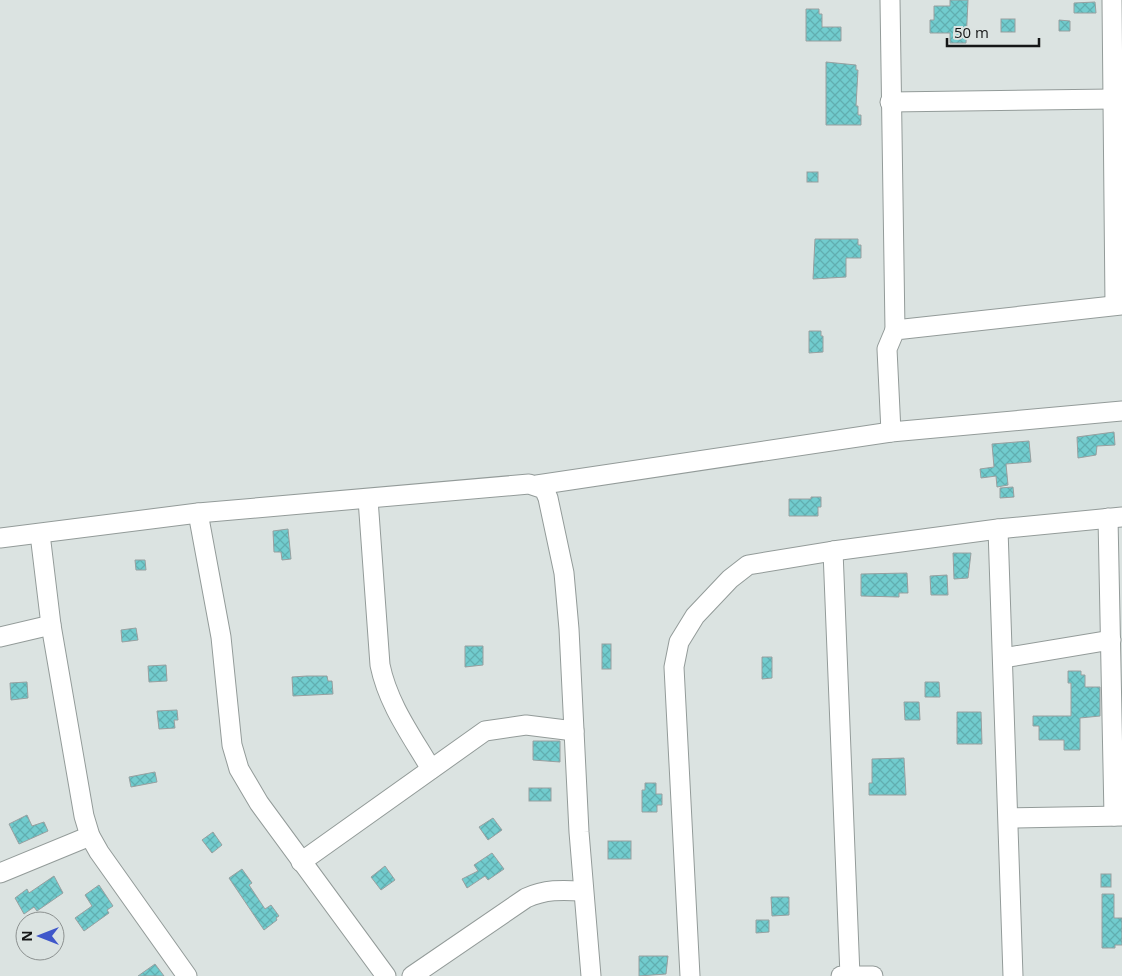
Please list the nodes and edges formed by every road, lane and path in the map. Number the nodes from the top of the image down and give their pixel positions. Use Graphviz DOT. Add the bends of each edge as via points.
graph roads {
  1 [pos="890,0"];
  2 [pos="1112,0"];
  3 [pos="1112,99"];
  4 [pos="890,102"];
  5 [pos="1118,305"];
  6 [pos="895,330"];
  7 [pos="1122,411"];
  8 [pos="891,432"];
  9 [pos="537,485"];
  10 [pos="368,499"];
  11 [pos="198,513"];
  12 [pos="1115,518"];
  13 [pos="998,529"];
  14 [pos="40,534"];
  15 [pos="0,538"];
  16 [pos="833,551"];
  17 [pos="51,624"];
  18 [pos="0,637"];
  19 [pos="1111,640"];
  20 [pos="1003,658"];
  21 [pos="574,731"];
  22 [pos="431,769"];
  23 [pos="1118,816"];
  24 [pos="1009,818"];
  25 [pos="90,836"];
  26 [pos="301,862"];
  27 [pos="0,873"];
  28 [pos="583,892"];
  29 [pos="187,976"];
  30 [pos="386,976"];
  31 [pos="412,976"];
  32 [pos="591,976"];
  33 [pos="690,976"];
  34 [pos="841,976"];
  35 [pos="850,976"];
  36 [pos="873,976"];
  37 [pos="1013,976"];
  1 -- 4 [label="street"];
  2 -- 3 [label="street"];
  3 -- 4 [label="street"];
  3 -- 5 [label="street"];
  4 -- 6 [label="street"];
  5 -- 6 [label="street"];
  6 -- 8 [label="street" via="888,349"];
  7 -- 8 [label="street"];
  8 -- 9 [label="street"];
  9 -- 10 [label="street"];
  9 -- 21 [label="street" via="544,489 548,498 564,573"];
  10 -- 11 [label="street"];
  10 -- 22 [label="street" via="380,665 392,704"];
  11 -- 14 [label="street"];
  11 -- 26 [label="street" via="221,637 232,745 240,769 259,803"];
  12 -- 13 [label="street"];
  12 -- 19 [label="street"];
  13 -- 16 [label="street"];
  13 -- 20 [label="street"];
  14 -- 15 [label="street"];
  14 -- 17 [label="street"];
  16 -- 33 [label="street" via="748,565 707,603 679,642 674,667"];
  16 -- 35 [label="street"];
  17 -- 18 [label="street"];
  17 -- 25 [label="street"];
  19 -- 20 [label="street"];
  19 -- 23 [label="street"];
  20 -- 24 [label="street"];
  21 -- 22 [label="street" via="526,725 485,731"];
  21 -- 28 [label="street"];
  22 -- 26 [label="street"];
  23 -- 24 [label="street"];
  24 -- 37 [label="street"];
  25 -- 27 [label="street"];
  25 -- 29 [label="street"];
  26 -- 30 [label="street"];
  28 -- 31 [label="street" via="554,890 526,898"];
  28 -- 32 [label="street"];
  34 -- 35 [label="street"];
  35 -- 36 [label="street"];
}
